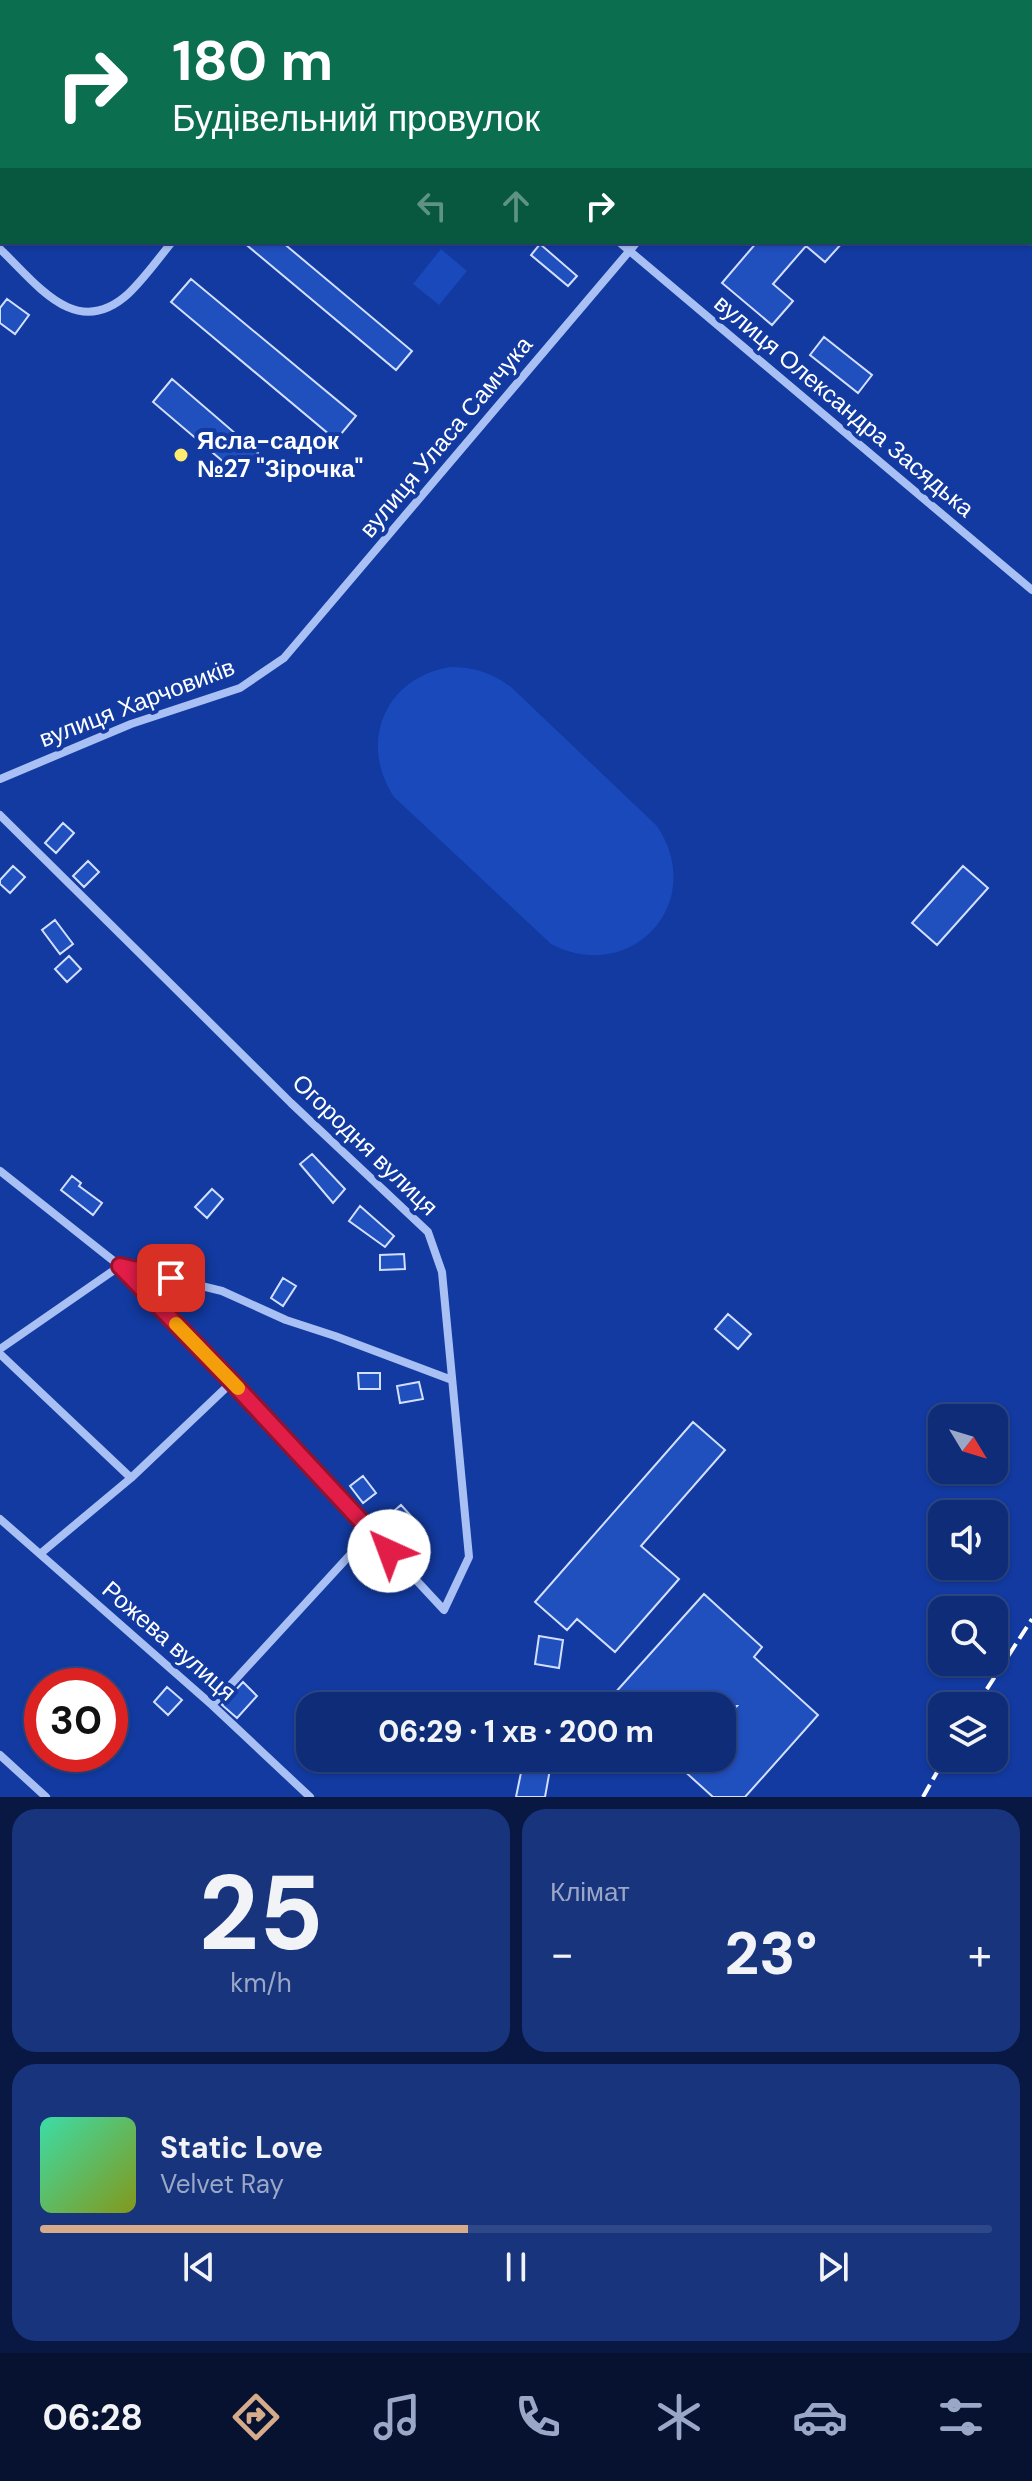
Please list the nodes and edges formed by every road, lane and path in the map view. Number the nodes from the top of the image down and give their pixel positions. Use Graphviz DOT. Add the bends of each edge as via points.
graph roads {
  1 [pos="170,244"];
  2 [pos="621,244"];
  3 [pos="635,244"];
  4 [pos="0,249"];
  5 [pos="630,251"];
  6 [pos="1032,590"];
  7 [pos="284,658"];
  8 [pos="0,779"];
  9 [pos="0,815"];
  10 [pos="0,1171"];
  11 [pos="120,1266"];
  12 [pos="0,1351"];
  13 [pos="452,1380"];
  14 [pos="232,1382"];
  15 [pos="131,1478"];
  16 [pos="0,1519"];
  17 [pos="371,1532"];
  18 [pos="40,1554"];
  19 [pos="212,1705"];
  20 [pos="0,1755"];
  21 [pos="46,1797"];
  22 [pos="310,1797"];
  1 -- 4 [label="street" via="127,294 100,313 73,311"];
  2 -- 5 [label="street, вулиця Олександра Засядька"];
  3 -- 5 [label="street, вулиця Уласа Самчука"];
  5 -- 6 [label="street, вулиця Олександра Засядька"];
  5 -- 7 [label="street, вулиця Уласа Самчука"];
  7 -- 8 [label="street, вулиця Харчовиків" via="240,688 131,724"];
  9 -- 13 [label="street, Огородня вулиця" via="428,1232 442,1272"];
  10 -- 11 [label="street"];
  11 -- 12 [label="street"];
  11 -- 13 [label="street" via="222,1291"];
  11 -- 14 [label="street"];
  12 -- 15 [label="street"];
  13 -- 17 [label="street, Огородня вулиця" via="469,1557 444,1610"];
  14 -- 15 [label="street"];
  14 -- 17 [label="street"];
  15 -- 18 [label="street"];
  16 -- 18 [label="street, Рожева вулиця"];
  17 -- 19 [label="street"];
  18 -- 19 [label="street, Рожева вулиця"];
  19 -- 22 [label="street, Рожева вулиця"];
  20 -- 21 [label="street"];
}
